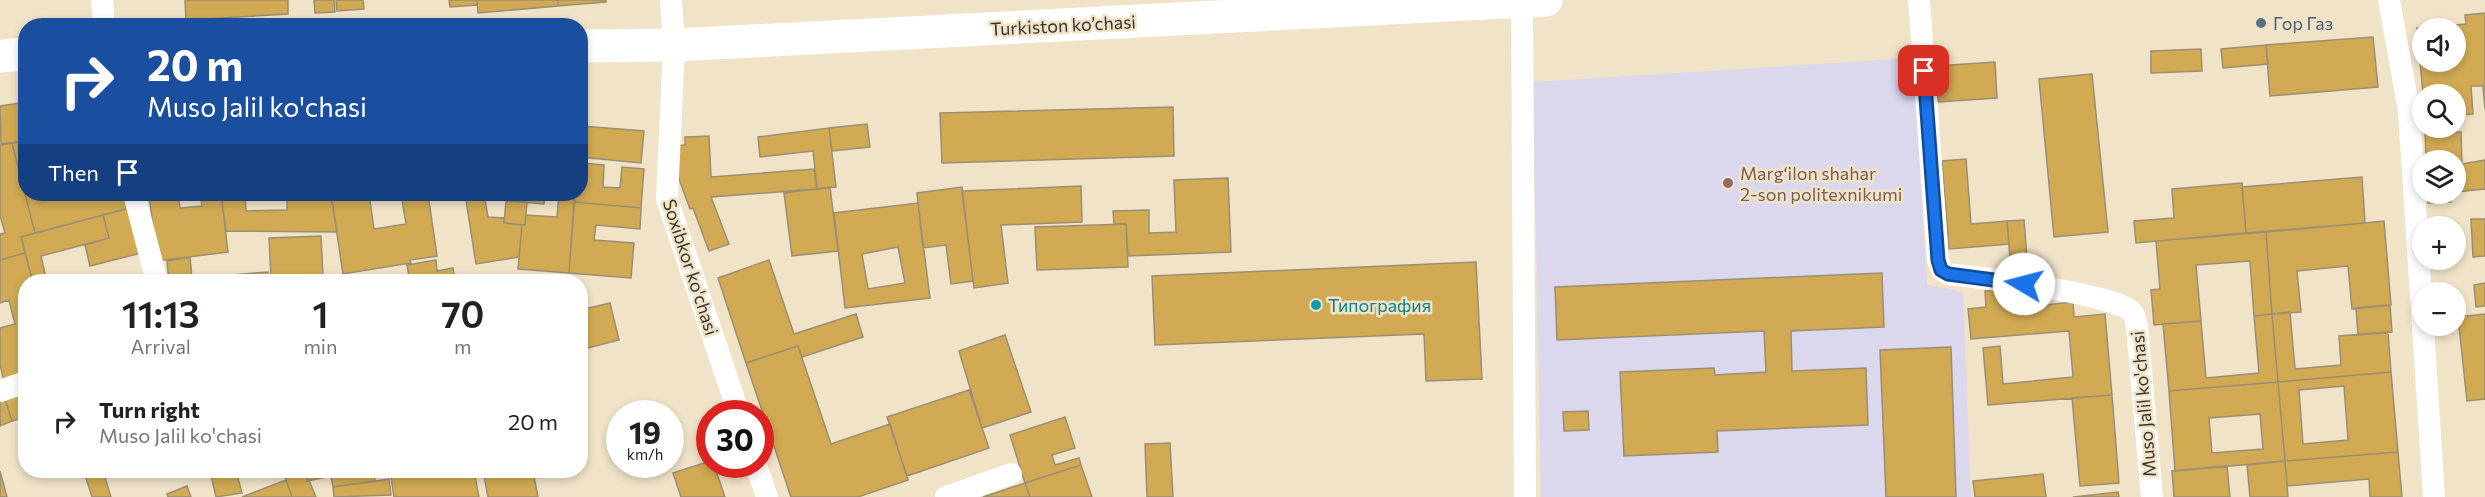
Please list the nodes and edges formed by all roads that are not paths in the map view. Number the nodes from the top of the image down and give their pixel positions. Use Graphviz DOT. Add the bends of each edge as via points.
graph roads {
  1 [pos="102,0"];
  2 [pos="671,0"];
  3 [pos="1918,0"];
  4 [pos="2389,0"];
  5 [pos="1534,1"];
  6 [pos="103,18"];
  7 [pos="674,45"];
  8 [pos="588,46"];
  9 [pos="18,55"];
  10 [pos="0,56"];
  11 [pos="136,201"];
  12 [pos="155,274"];
  13 [pos="18,385"];
  14 [pos="0,391"];
  15 [pos="734,400"];
  16 [pos="1011,474"];
  17 [pos="760,478"];
  18 [pos="766,497"];
  19 [pos="946,497"];
  20 [pos="1525,497"];
  21 [pos="2152,497"];
  22 [pos="2433,497"];
  1 -- 6 [label="street"];
  2 -- 7 [label="street, Soxibkor ko'chasi"];
  3 -- 21 [label="street, Muso Jalil ko'chasi" via="1941,270 2105,300 2132,312 2137,326"];
  4 -- 22 [label="street" via="2409,111"];
  5 -- 7 [label="main road, Turkiston ko’chasi"];
  5 -- 20 [label="street"];
  7 -- 8 [label="main road, Turkiston ko’chasi"];
  7 -- 15 [label="street, Soxibkor ko'chasi" via="667,198"];
  9 -- 10 [label="main road"];
  11 -- 12 [label="street"];
  13 -- 14 [label="street"];
  16 -- 19 [label="street"];
  17 -- 18 [label="street"];
}
